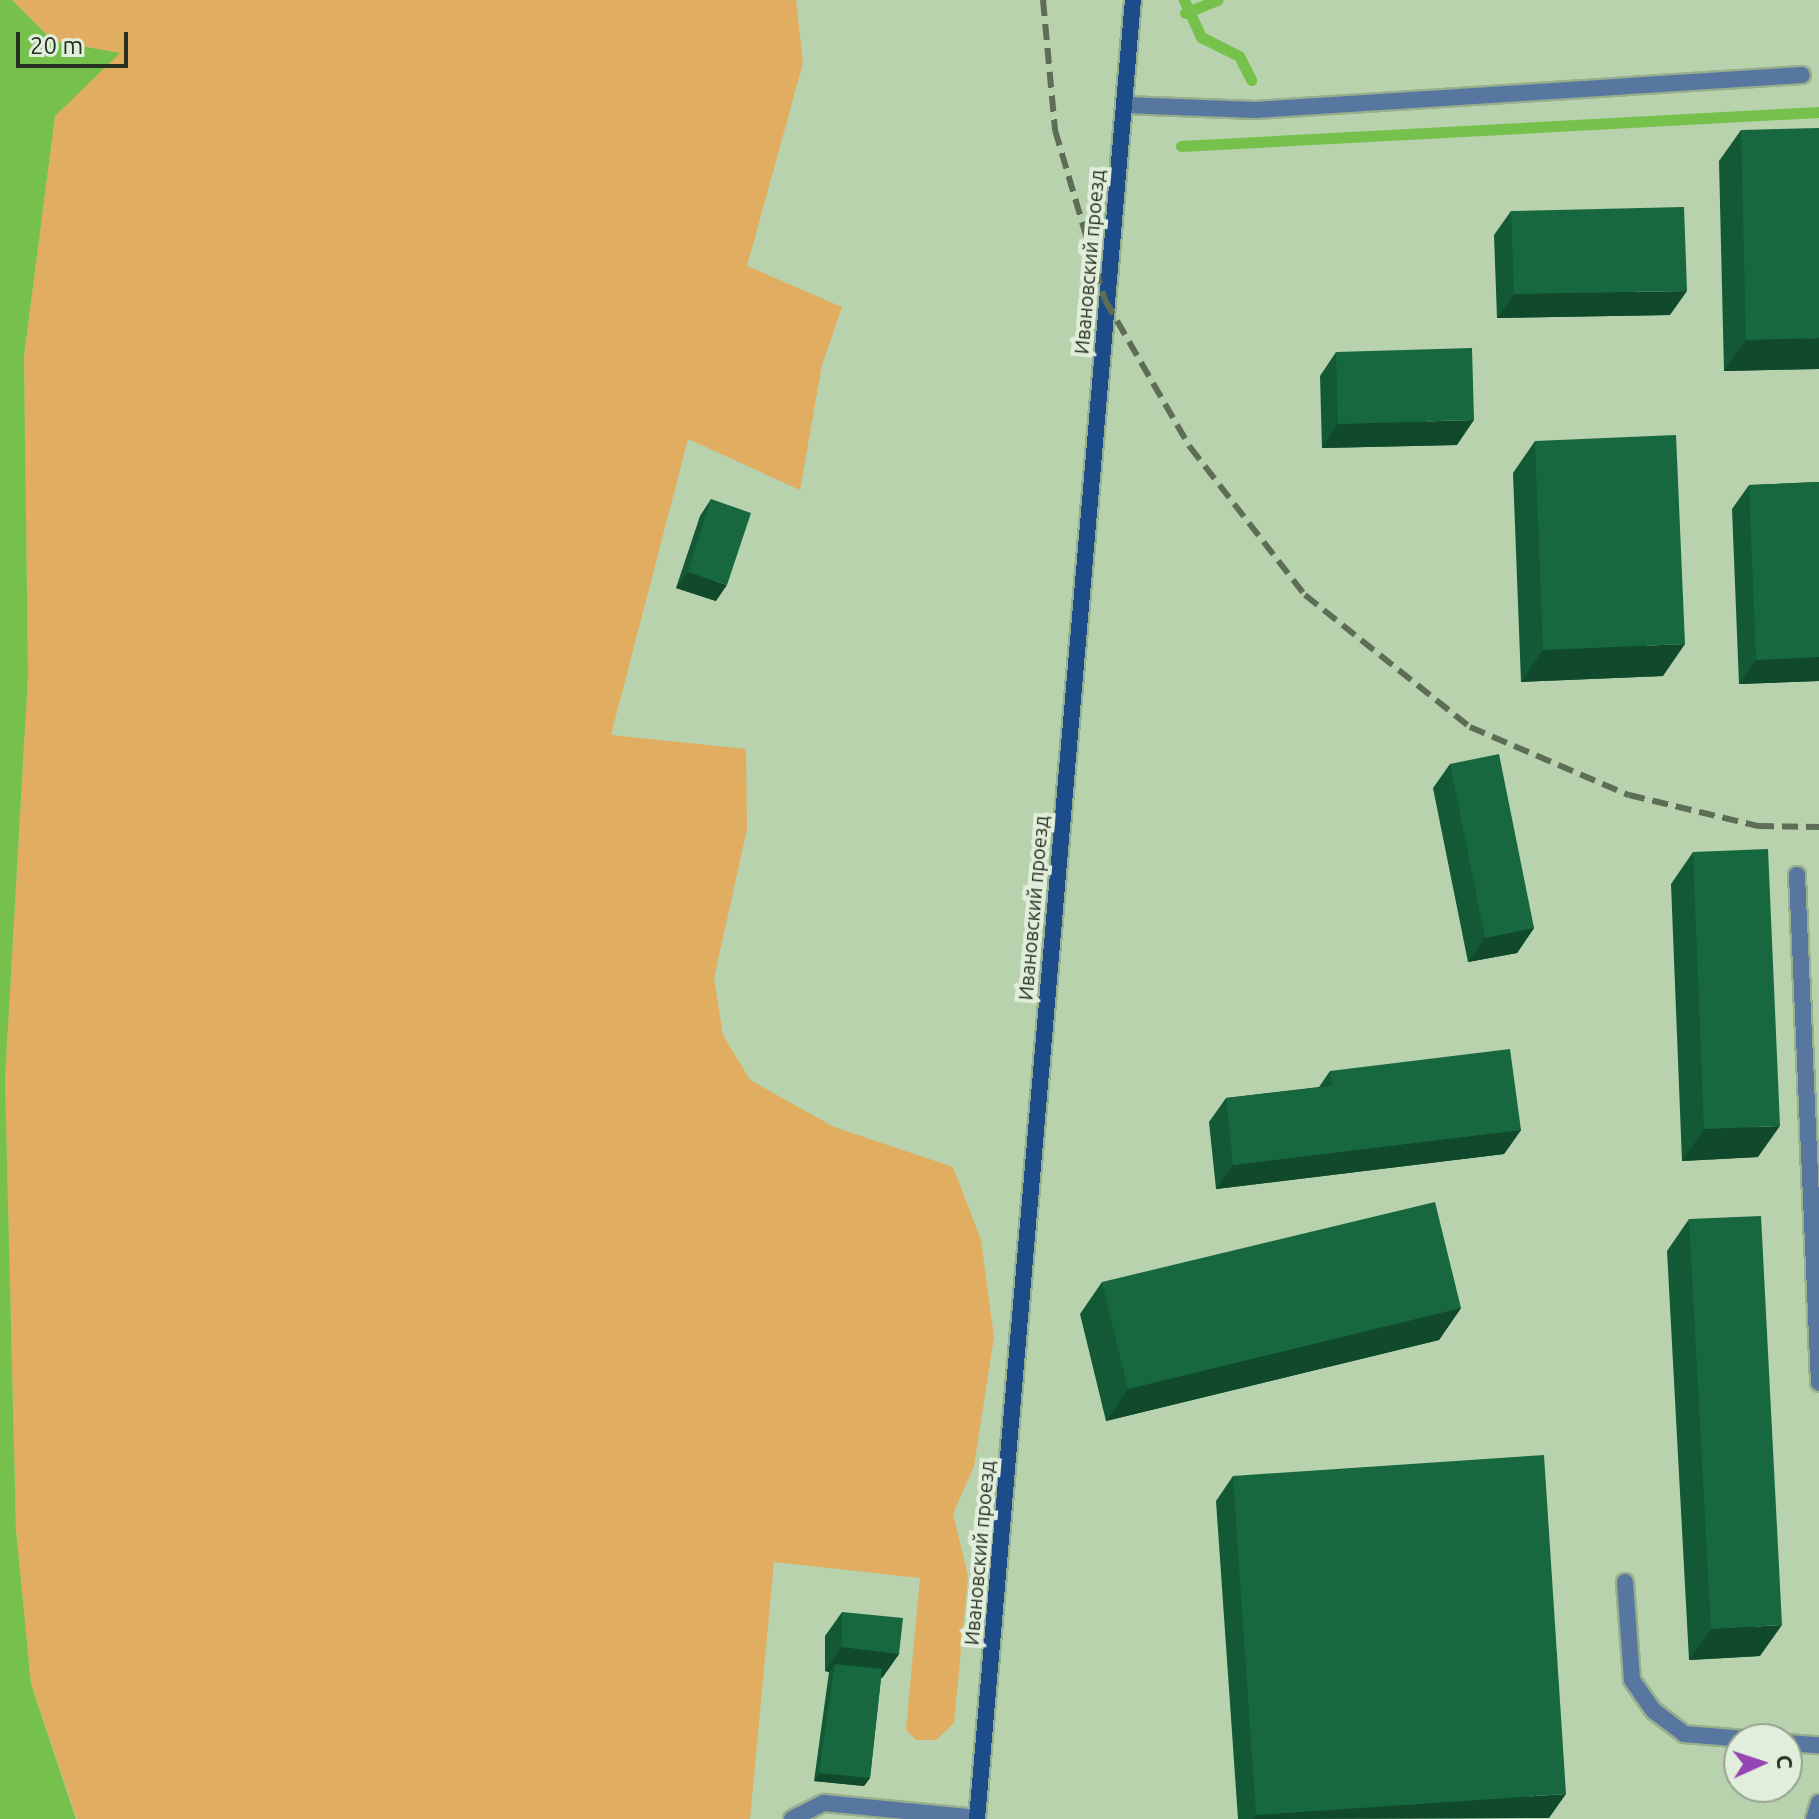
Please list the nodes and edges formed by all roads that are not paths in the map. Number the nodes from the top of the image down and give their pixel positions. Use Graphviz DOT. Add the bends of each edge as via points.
graph roads {
  1 [pos="1133,0"];
  2 [pos="1802,75"];
  3 [pos="1124,105"];
  4 [pos="1797,875"];
  5 [pos="1819,1383"];
  6 [pos="1625,1582"];
  7 [pos="1723,1737"];
  8 [pos="1819,1803"];
  9 [pos="977,1818"];
  10 [pos="792,1819"];
  11 [pos="1814,1819"];
  1 -- 3 [label="street, Ивановский проезд"];
  2 -- 3 [label="lane" via="1255,110"];
  3 -- 9 [label="street, Ивановский проезд"];
  4 -- 5 [label="lane"];
  6 -- 7 [label="lane" via="1632,1680 1654,1711 1684,1734"];
  8 -- 11 [label="lane"];
  9 -- 10 [label="lane" via="824,1803"];
}
